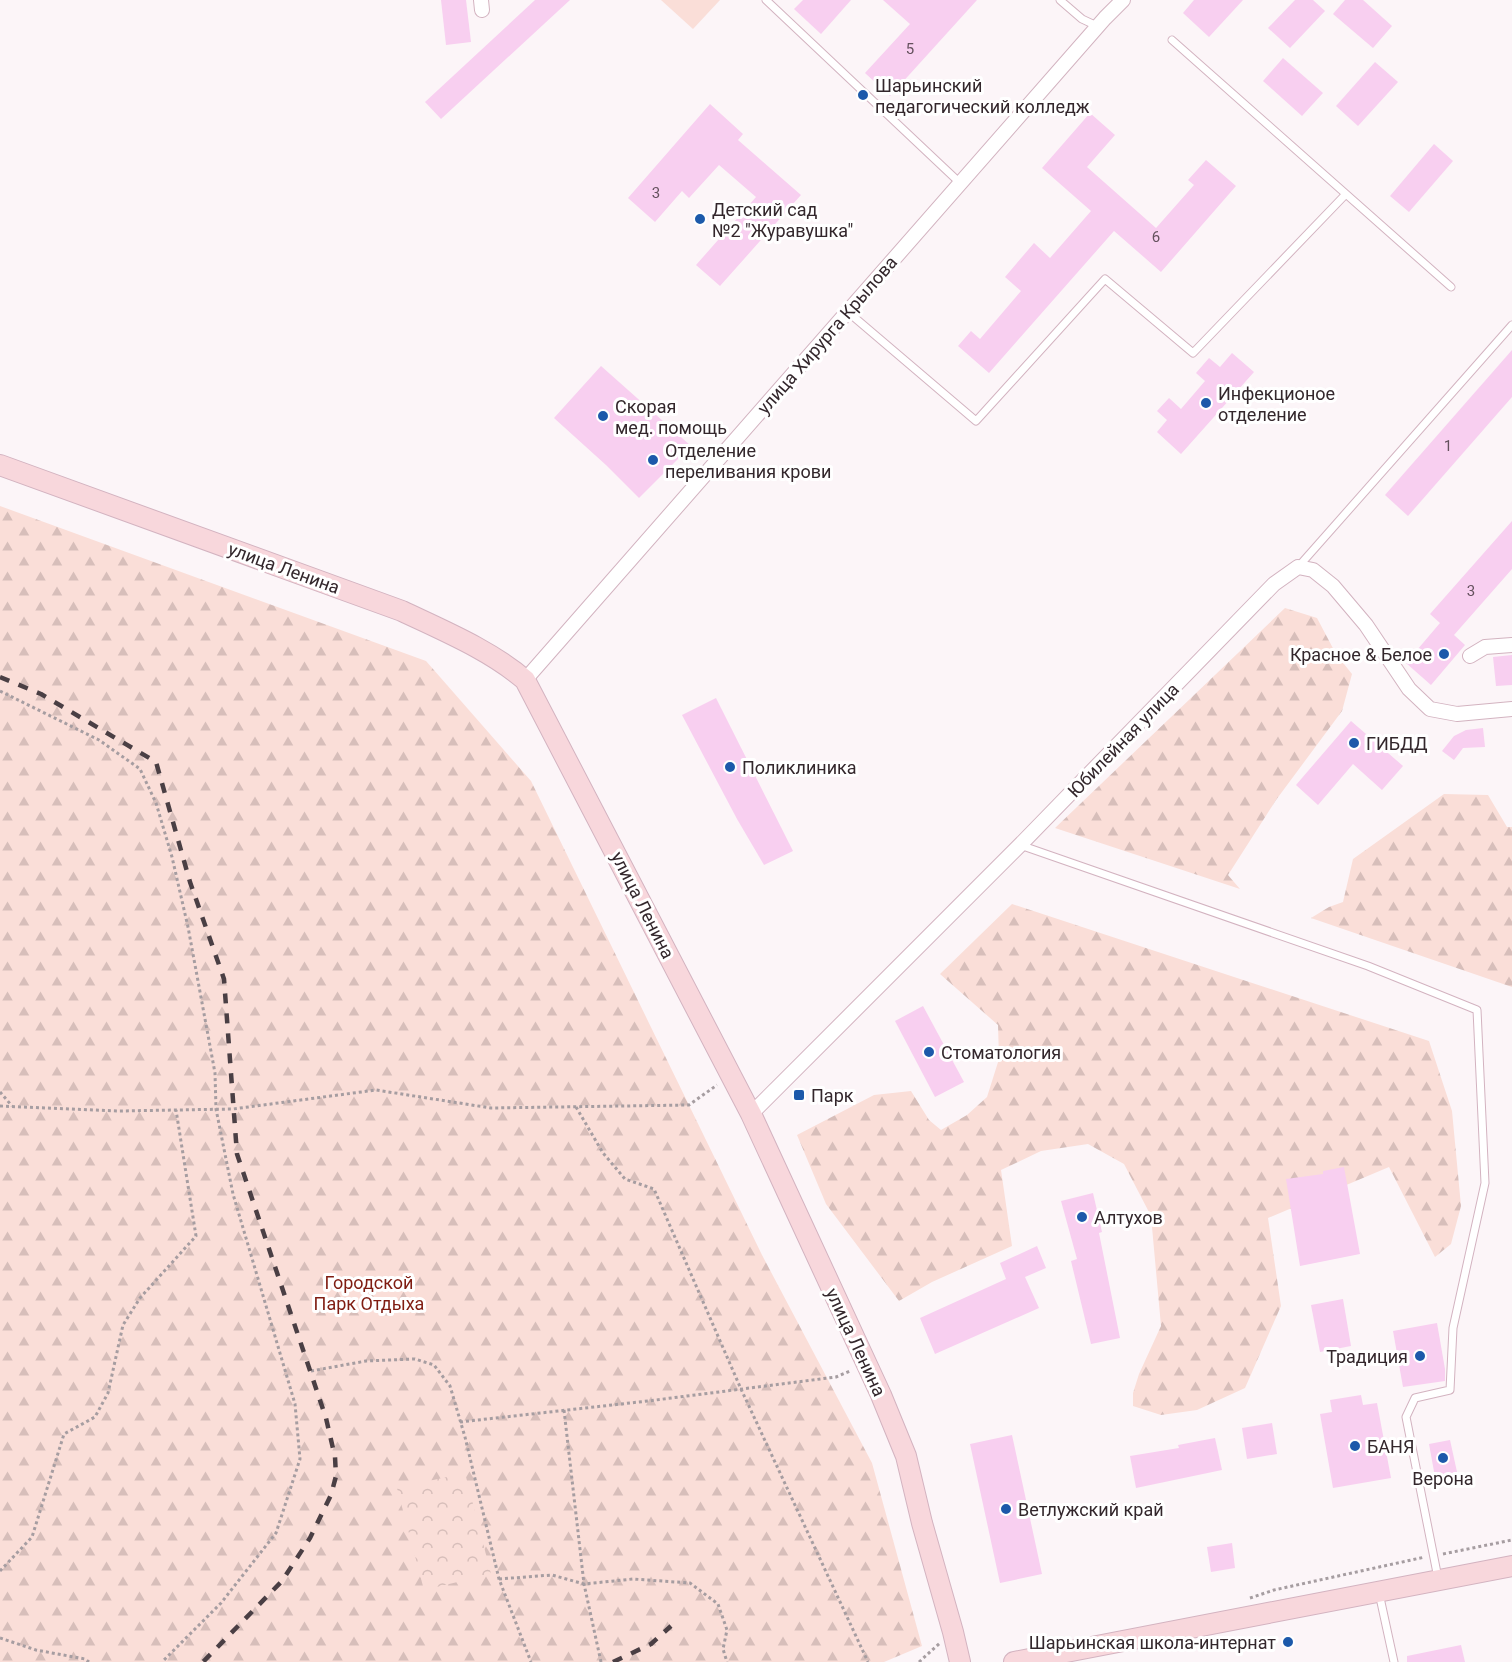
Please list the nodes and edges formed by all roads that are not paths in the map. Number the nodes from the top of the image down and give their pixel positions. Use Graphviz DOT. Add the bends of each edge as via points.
graph roads {
  1 [pos="765,0"];
  2 [pos="1060,0"];
  3 [pos="1107,0"];
  4 [pos="1123,0"];
  5 [pos="1101,22"];
  6 [pos="1172,40"];
  7 [pos="960,183"];
  8 [pos="1345,195"];
  9 [pos="1451,287"];
  10 [pos="848,312"];
  11 [pos="1512,325"];
  12 [pos="0,465"];
  13 [pos="1298,567"];
  14 [pos="1512,645"];
  15 [pos="1470,656"];
  16 [pos="525,680"];
  17 [pos="1512,709"];
  18 [pos="1020,845"];
  19 [pos="751,1114"];
  20 [pos="1512,1566"];
  21 [pos="1438,1581"];
  22 [pos="1378,1593"];
  23 [pos="960,1662"];
  24 [pos="1014,1662"];
  25 [pos="1394,1662"];
  1 -- 7 [label="lane"];
  2 -- 5 [label="lane" via="1083,19"];
  3 -- 5 [label="street"];
  4 -- 5 [label="street, улица Хирурга Крылова"];
  5 -- 7 [label="street, улица Хирурга Крылова"];
  6 -- 8 [label="lane"];
  7 -- 10 [label="street, улица Хирурга Крылова"];
  8 -- 9 [label="lane"];
  8 -- 10 [label="lane" via="1193,353 1105,279 976,421"];
  10 -- 16 [label="street, улица Хирурга Крылова"];
  11 -- 13 [label="lane"];
  12 -- 16 [label="street, улица Ленина" via="402,611 501,662"];
  13 -- 17 [label="street" via="1313,570 1333,586 1366,625 1409,689 1430,709 1457,714"];
  13 -- 18 [label="street, Юбилейная улица" via="1274,584"];
  14 -- 15 [label="street" via="1485,647"];
  16 -- 19 [label="street, улица Ленина"];
  18 -- 19 [label="street, Юбилейная улица"];
  18 -- 21 [label="lane" via="1368,966 1477,1010 1485,1183 1453,1328 1450,1390 1415,1398 1406,1417"];
  19 -- 23 [label="street, улица Ленина" via="906,1456"];
  20 -- 21 [label="street"];
  21 -- 22 [label="street"];
  22 -- 24 [label="street"];
  22 -- 25 [label="lane"];
}
